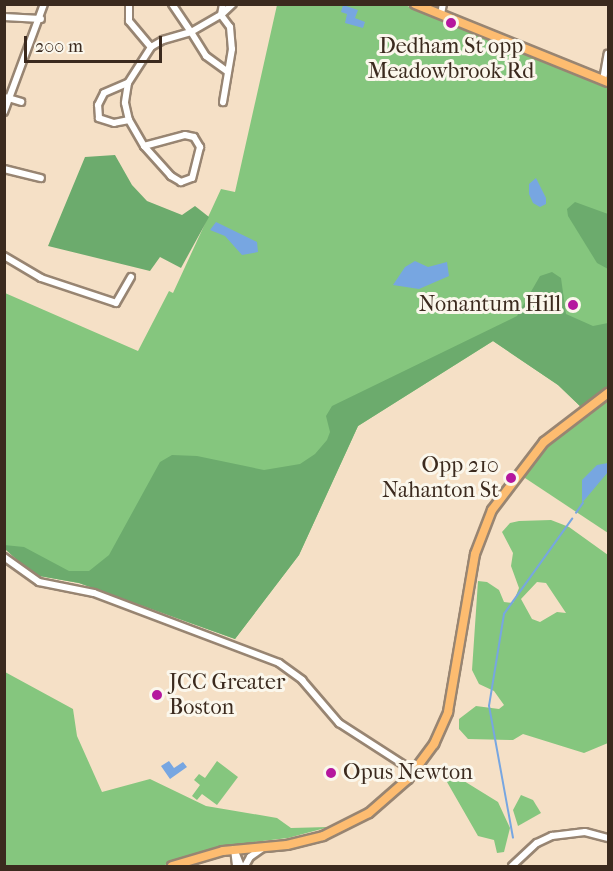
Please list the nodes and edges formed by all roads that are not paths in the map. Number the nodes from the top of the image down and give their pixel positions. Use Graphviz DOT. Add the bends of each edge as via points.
graph roads {
  1 [pos="44,4"];
  2 [pos="129,4"];
  3 [pos="171,4"];
  4 [pos="223,4"];
  5 [pos="232,4"];
  6 [pos="416,4"];
  7 [pos="443,4"];
  8 [pos="441,14"];
  9 [pos="221,15"];
  10 [pos="4,17"];
  11 [pos="41,19"];
  12 [pos="191,32"];
  13 [pos="151,46"];
  14 [pos="609,53"];
  15 [pos="228,72"];
  16 [pos="606,81"];
  17 [pos="128,82"];
  18 [pos="7,97"];
  19 [pos="21,102"];
  20 [pos="223,102"];
  21 [pos="4,112"];
  22 [pos="129,120"];
  23 [pos="144,146"];
  24 [pos="4,169"];
  25 [pos="41,178"];
  26 [pos="4,256"];
  27 [pos="131,277"];
  28 [pos="609,393"];
  29 [pos="4,557"];
  30 [pos="415,772"];
  31 [pos="609,838"];
  32 [pos="264,847"];
  33 [pos="234,849"];
  34 [pos="172,867"];
  35 [pos="236,867"];
  36 [pos="243,867"];
  37 [pos="512,867"];
  1 -- 11 [label="street"];
  2 -- 13 [label="street" via="129,21"];
  3 -- 12 [label="street"];
  4 -- 9 [label="street"];
  5 -- 9 [label="street"];
  6 -- 8 [label="main road"];
  7 -- 8 [label="street"];
  8 -- 16 [label="main road"];
  9 -- 12 [label="street"];
  9 -- 15 [label="street" via="232,32"];
  10 -- 11 [label="street"];
  11 -- 18 [label="street"];
  12 -- 13 [label="street"];
  12 -- 15 [label="street" via="206,56"];
  13 -- 17 [label="street"];
  14 -- 16 [label="street"];
  15 -- 20 [label="street"];
  17 -- 22 [label="street" via="125,103"];
  17 -- 22 [label="street" via="104,93 97,112 104,121"];
  18 -- 19 [label="street"];
  18 -- 21 [label="street"];
  22 -- 23 [label="street"];
  23 -- 23 [label="street" via="171,176 184,182 192,178 200,147 194,137 185,135"];
  24 -- 25 [label="street"];
  26 -- 27 [label="street" via="41,278 116,303"];
  28 -- 30 [label="main road" via="543,442 492,510 475,554 451,703 439,735"];
  29 -- 30 [label="street" via="39,582 98,595 279,663 302,680 339,723"];
  30 -- 32 [label="main road" via="383,802 349,824 308,840"];
  31 -- 37 [label="street" via="585,832 552,836 537,843"];
  32 -- 33 [label="main road"];
  32 -- 36 [label="street"];
  33 -- 34 [label="main road"];
  33 -- 35 [label="street"];
  33 -- 36 [label="street"];
}
